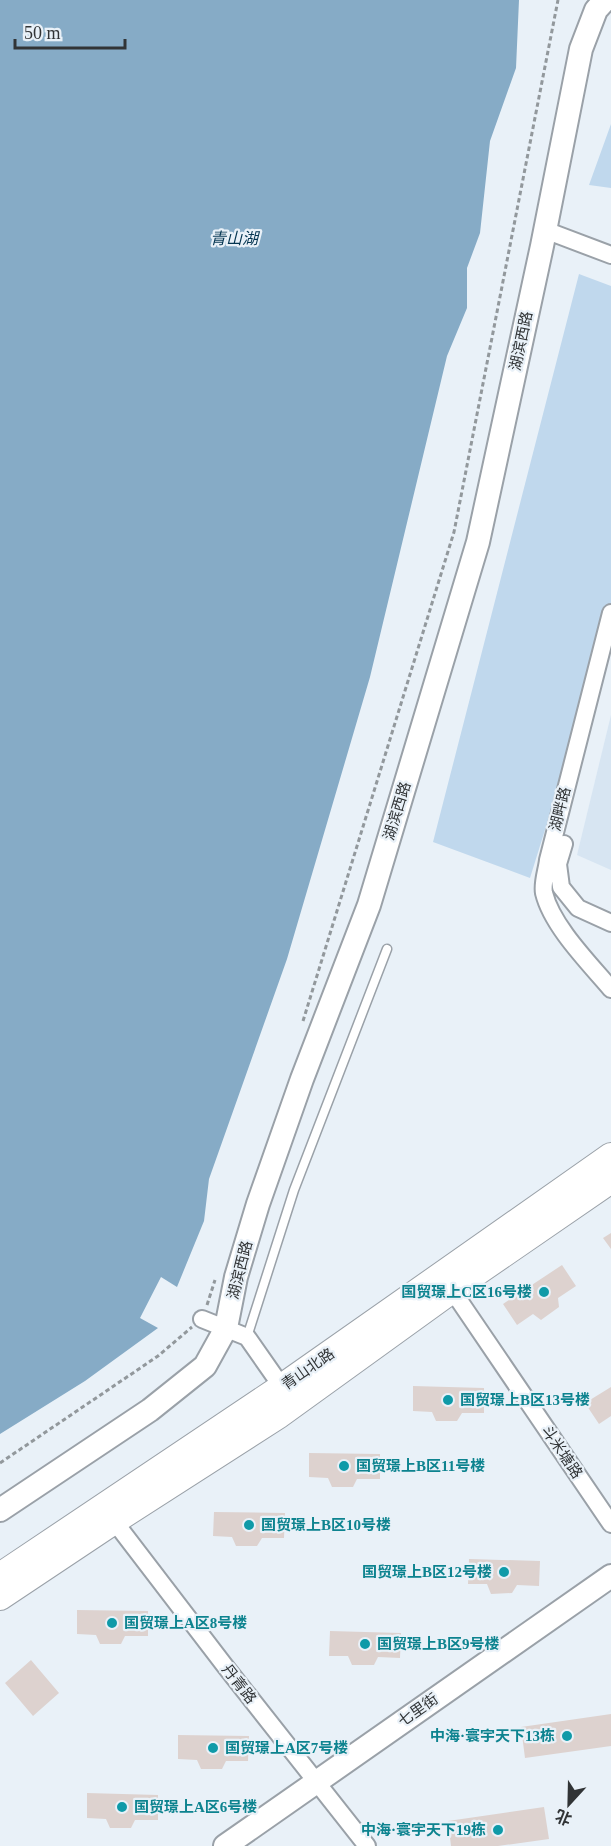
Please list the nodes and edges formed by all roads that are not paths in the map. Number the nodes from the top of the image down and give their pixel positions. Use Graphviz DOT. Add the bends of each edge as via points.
graph roads {
  1 [pos="605,0"];
  2 [pos="545,230"];
  3 [pos="611,255"];
  4 [pos="611,613"];
  5 [pos="611,652"];
  6 [pos="611,923"];
  7 [pos="387,949"];
  8 [pos="611,989"];
  9 [pos="611,1156"];
  10 [pos="611,1180"];
  11 [pos="452,1290"];
  12 [pos="202,1318"];
  13 [pos="236,1332"];
  14 [pos="282,1387"];
  15 [pos="0,1510"];
  16 [pos="114,1521"];
  17 [pos="611,1524"];
  18 [pos="0,1576"];
  19 [pos="611,1576"];
  20 [pos="0,1597"];
  21 [pos="316,1781"];
  22 [pos="225,1846"];
  23 [pos="367,1846"];
  1 -- 2 [label="street, 湖滨西路" via="596,10 581,49"];
  2 -- 3 [label="street"];
  2 -- 13 [label="street, 湖滨西路" via="478,542 369,905 258,1204 236,1277"];
  4 -- 8 [label="street, 湖畔路" via="548,860 544,891 554,917"];
  5 -- 6 [label="street, 湖畔路" via="558,864 561,888 578,908"];
  7 -- 13 [label="lane"];
  9 -- 14 [label="main road, 青山北路"];
  10 -- 11 [label="main road, 青山北路"];
  11 -- 16 [label="main road, 青山北路" via="279,1415"];
  11 -- 17 [label="street, 斗米塘路"];
  12 -- 13 [label="street"];
  13 -- 14 [label="street"];
  13 -- 15 [label="street, 湖滨西路" via="205,1366 150,1410"];
  14 -- 18 [label="main road, 青山北路"];
  16 -- 20 [label="main road, 青山北路"];
  16 -- 21 [label="street, 丹青路"];
  19 -- 21 [label="street, 七里街"];
  21 -- 22 [label="street, 七里街"];
  21 -- 23 [label="street, 丹青路"];
}
